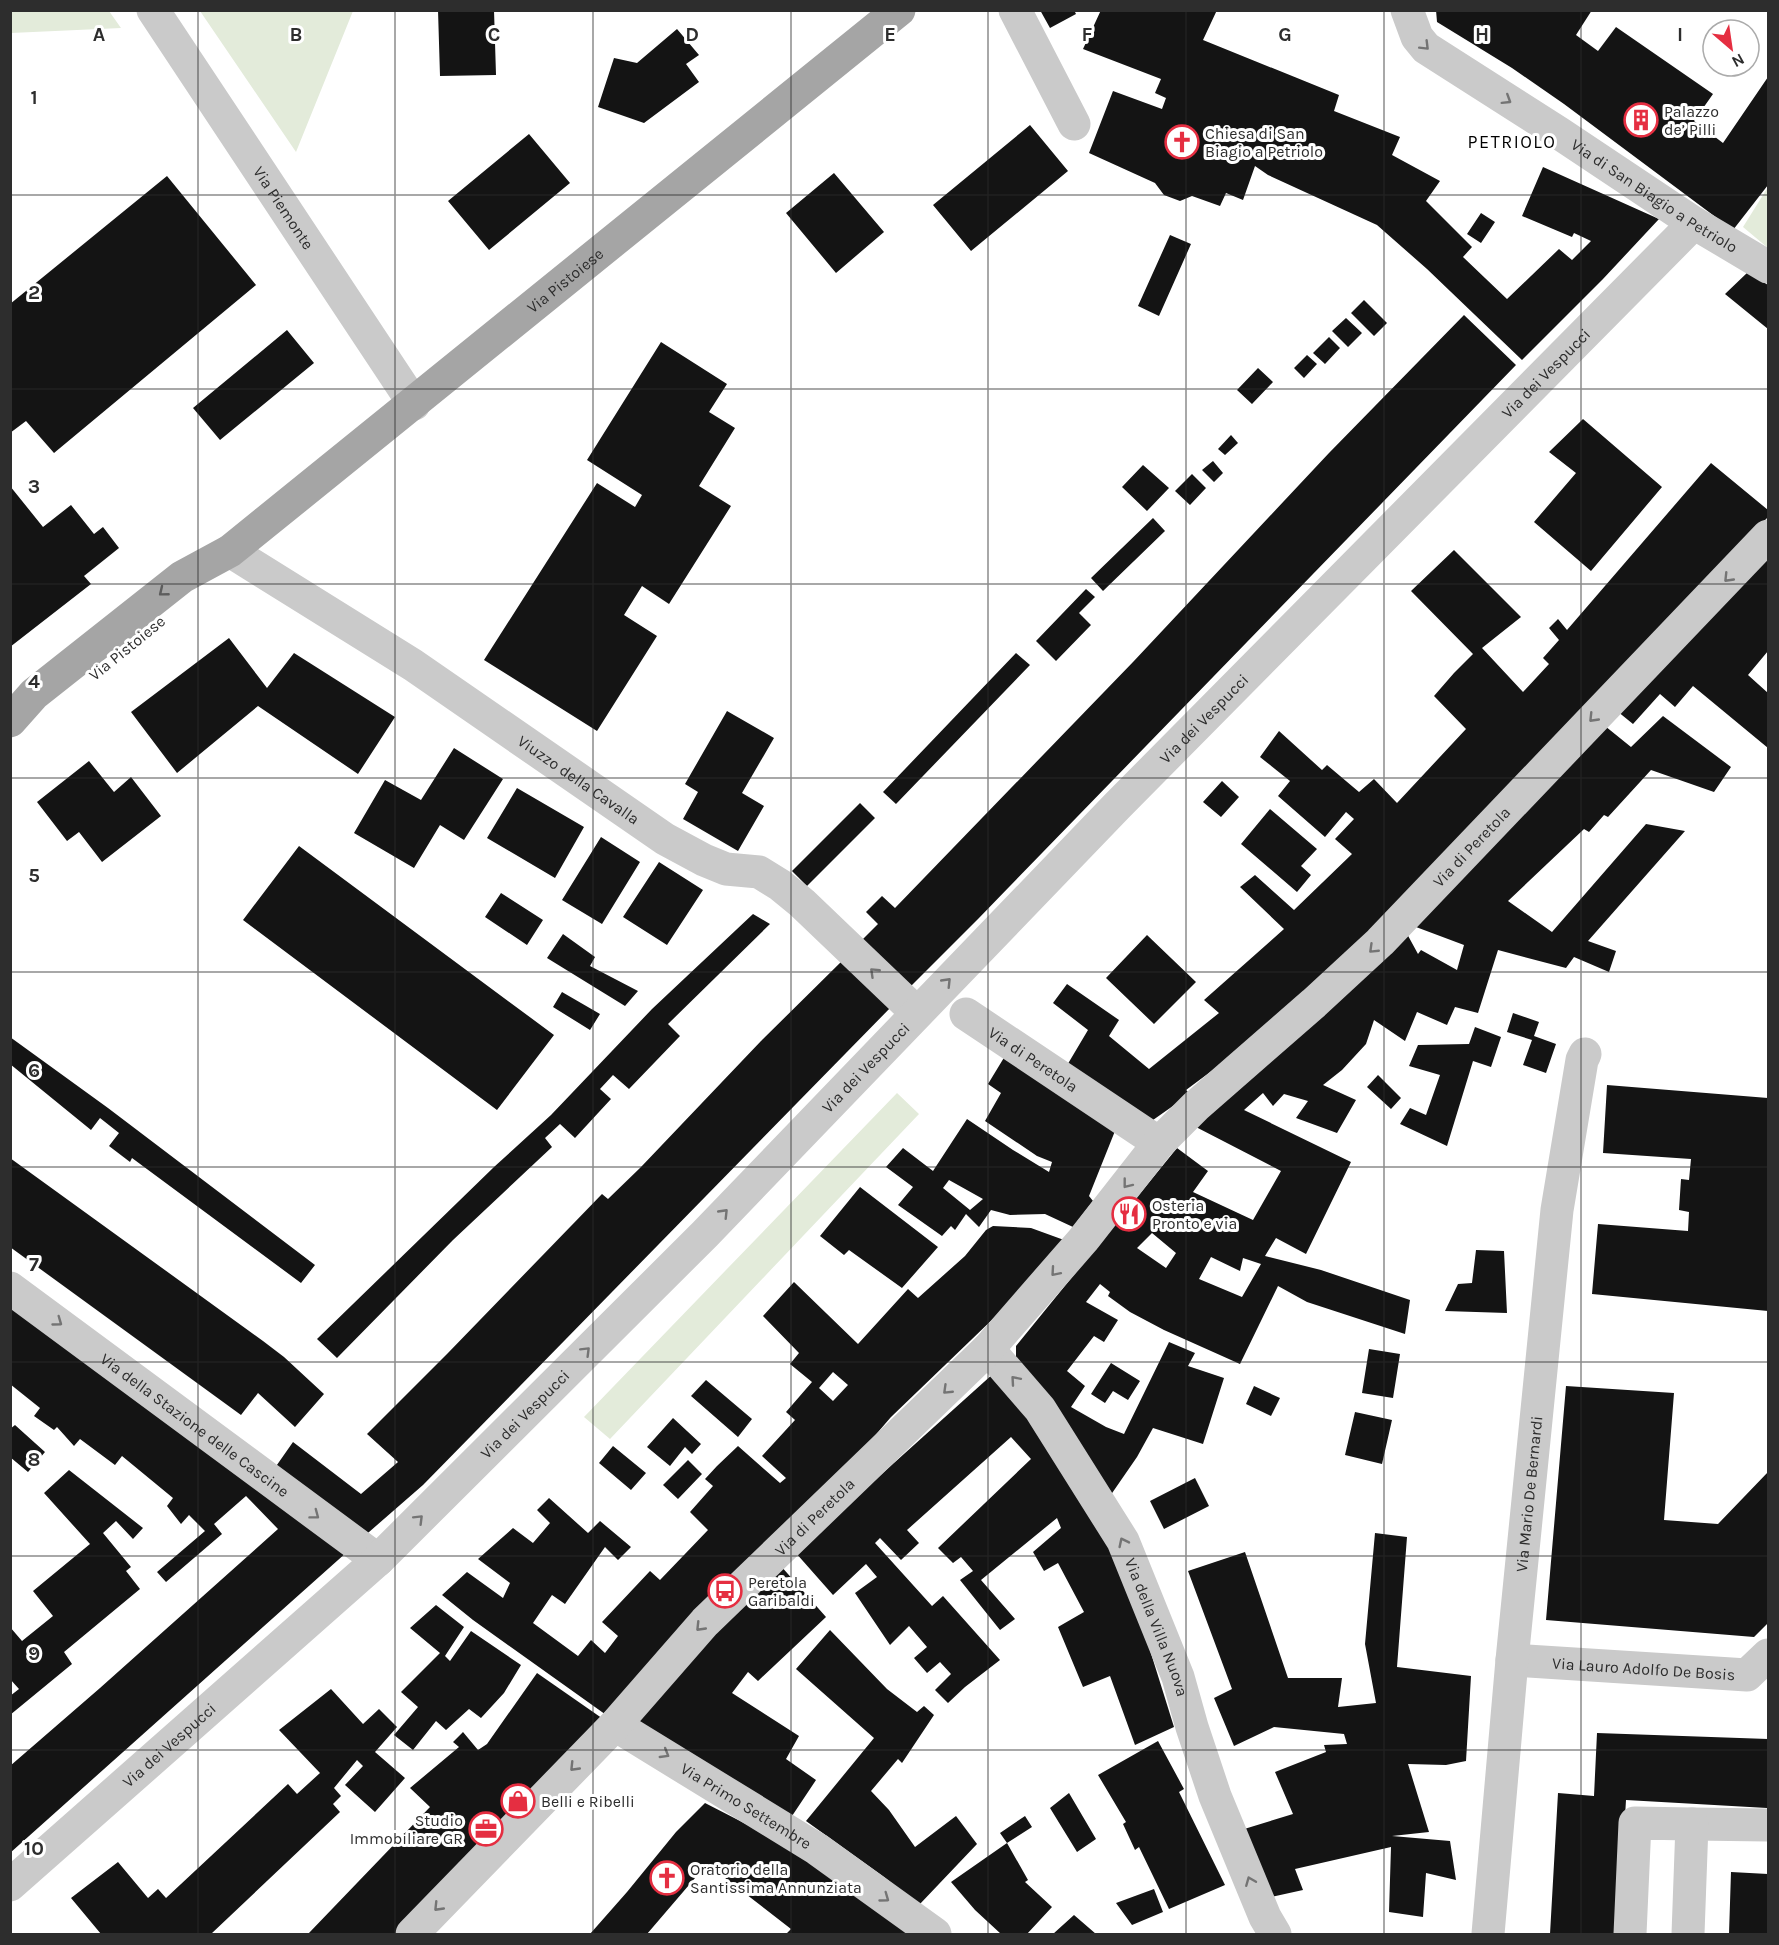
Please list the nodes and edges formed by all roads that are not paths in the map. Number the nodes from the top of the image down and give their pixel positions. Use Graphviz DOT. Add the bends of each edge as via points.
graph roads {
  1 [pos="153,10"];
  2 [pos="899,10"];
  3 [pos="1016,10"];
  4 [pos="1407,10"];
  5 [pos="1074,124"];
  6 [pos="1694,223"];
  7 [pos="1768,267"];
  8 [pos="414,404"];
  9 [pos="1768,536"];
  10 [pos="230,551"];
  11 [pos="10,721"];
  12 [pos="10,730"];
  13 [pos="916,1013"];
  14 [pos="966,1014"];
  15 [pos="1585,1054"];
  16 [pos="1159,1143"];
  17 [pos="10,1288"];
  18 [pos="988,1349"];
  19 [pos="378,1560"];
  20 [pos="1768,1655"];
  21 [pos="1512,1660"];
  22 [pos="615,1725"];
  23 [pos="1692,1824"];
  24 [pos="1768,1825"];
  25 [pos="10,1885"];
  26 [pos="412,1935"];
  27 [pos="935,1935"];
  28 [pos="1275,1935"];
  29 [pos="1488,1935"];
  30 [pos="1630,1935"];
  31 [pos="1688,1935"];
  1 -- 8 [label="street, Via Piemonte"];
  2 -- 8 [label="main road, Via Pistoiese"];
  3 -- 5 [label="street"];
  4 -- 6 [label="street, Via di San Biagio a Petriolo, one-way" via="1417,37 1426,48"];
  6 -- 7 [label="street, Via di San Biagio a Petriolo"];
  13 -- 6 [label="street, Via dei Vespucci, one-way"];
  8 -- 10 [label="main road, Via Pistoiese"];
  9 -- 16 [label="street, Via di Peretola, one-way" via="1380,942"];
  10 -- 11 [label="main road, Via Pistoiese, one-way" via="182,577 34,694"];
  10 -- 12 [label="main road, Via Pistoiese" via="195,594 48,711"];
  13 -- 10 [label="street, Viuzzo della Cavalla, one-way" via="780,885 759,872 726,869 665,839 412,665"];
  19 -- 13 [label="street, Via dei Vespucci, one-way" via="705,1234"];
  14 -- 16 [label="street, Via di Peretola"];
  15 -- 21 [label="street, Via Mario De Bernardi" via="1557,1210"];
  16 -- 18 [label="street, Via di Peretola, one-way" via="1083,1240"];
  17 -- 19 [label="street, Via della Stazione delle Cascine, one-way"];
  18 -- 22 [label="street, Via di Peretola, one-way" via="705,1622"];
  28 -- 18 [label="street, Via della Villa Nuova, one-way" via="1215,1796 1178,1677 1123,1541 1040,1409"];
  19 -- 25 [label="street, Via dei Vespucci"];
  20 -- 21 [label="street, Via Lauro Adolfo De Bosis" via="1747,1676"];
  21 -- 29 [label="street, Via Mario De Bernardi"];
  22 -- 26 [label="street, Via di Peretola, one-way"];
  22 -- 27 [label="street, Via Primo Settembre, one-way" via="817,1849"];
  23 -- 24 [label="street"];
  23 -- 30 [label="street" via="1635,1823"];
  23 -- 31 [label="street"];
}
